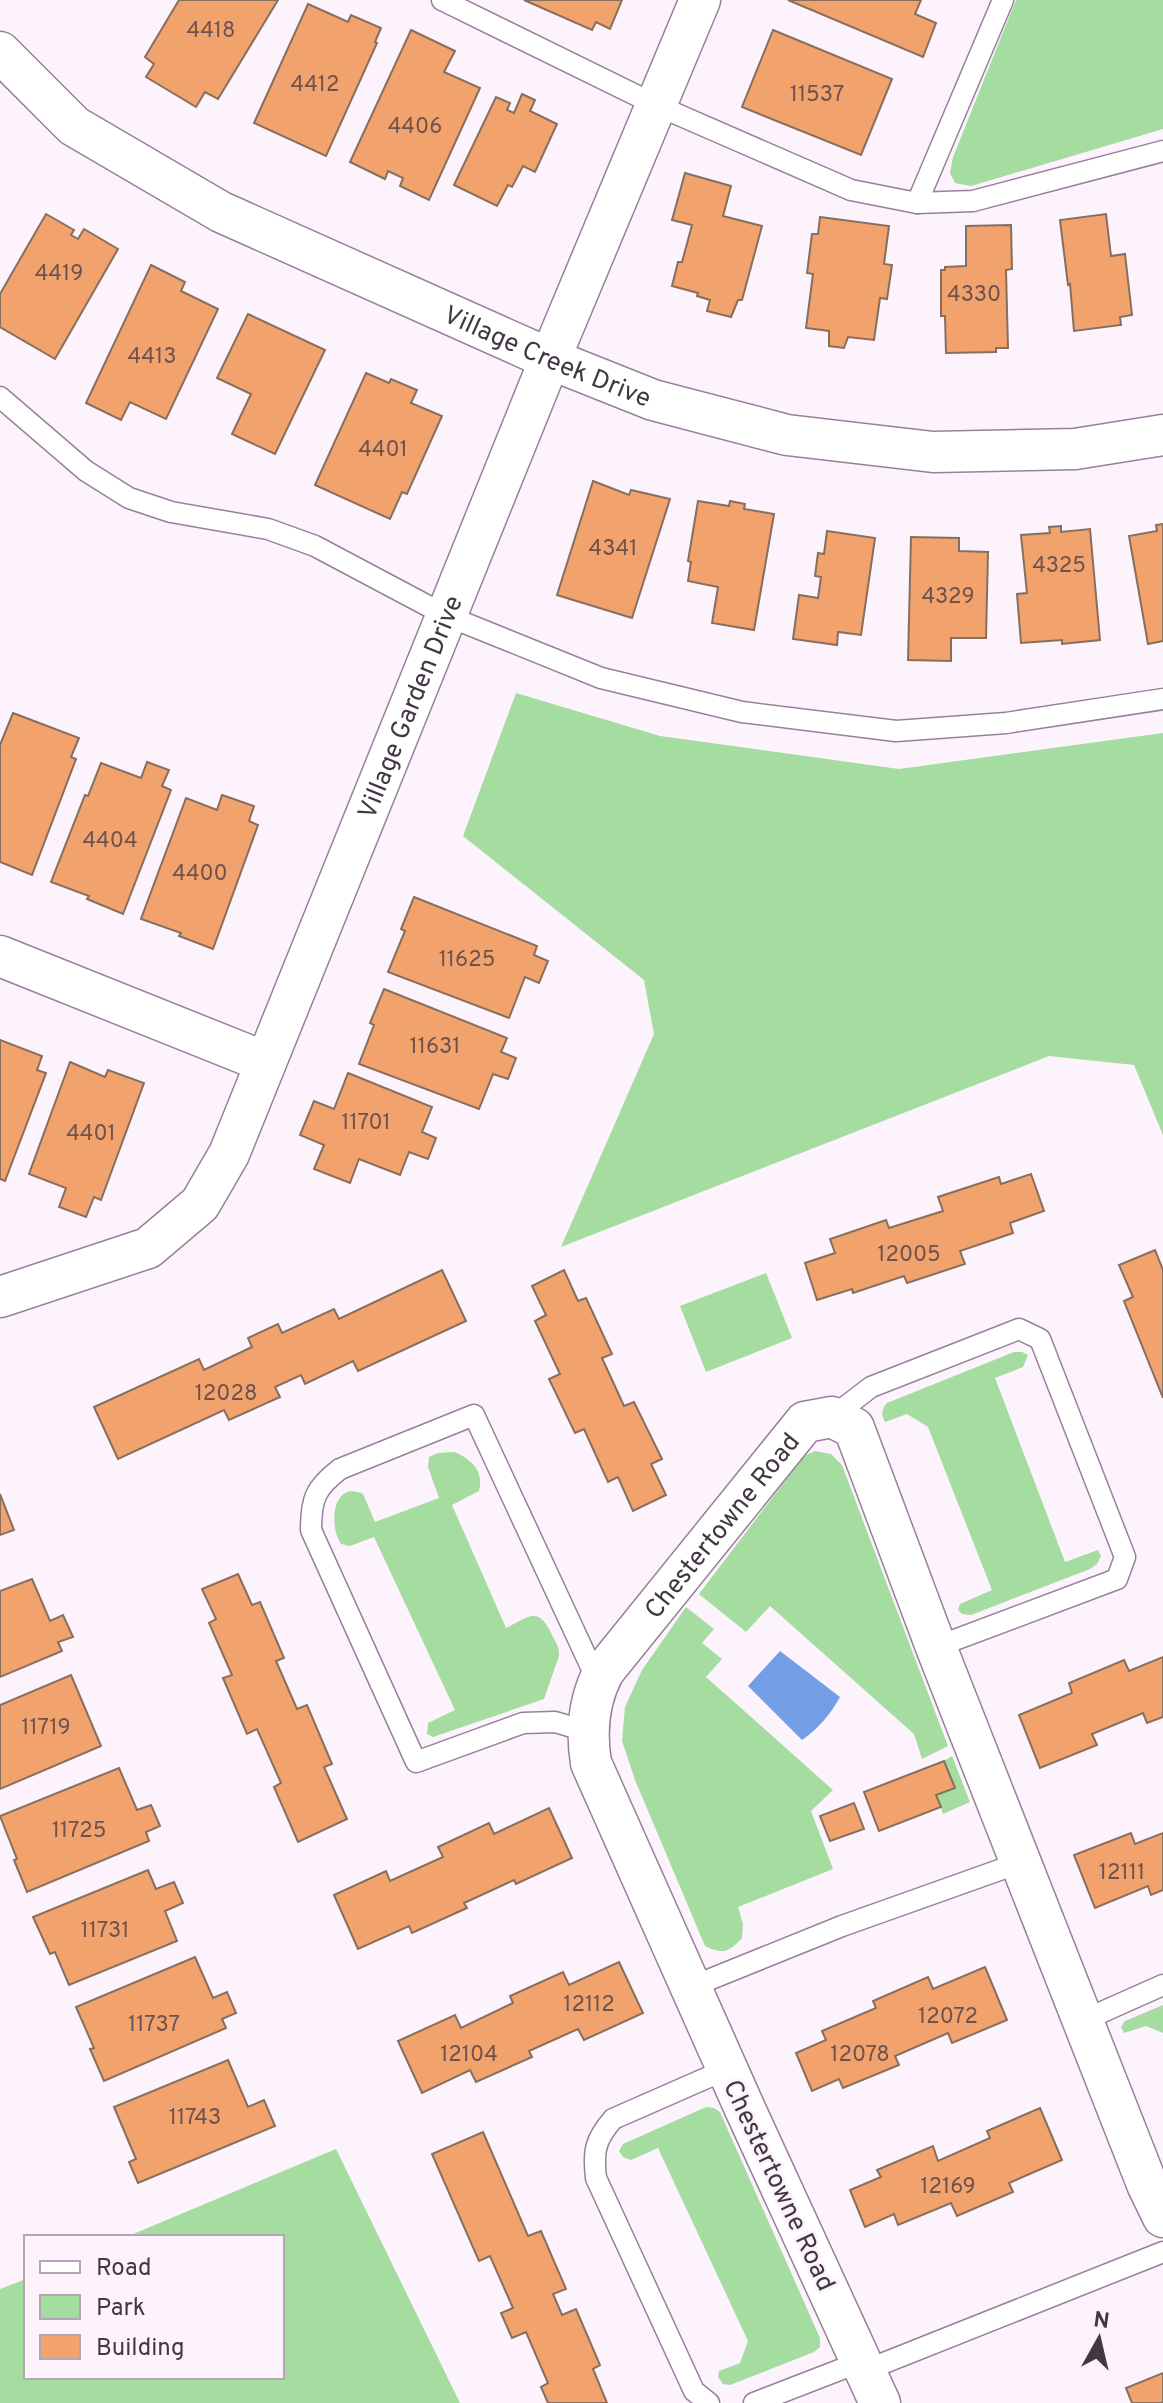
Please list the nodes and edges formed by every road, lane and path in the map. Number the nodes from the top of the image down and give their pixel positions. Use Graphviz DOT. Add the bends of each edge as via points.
graph roads {
  1 [pos="442,0"];
  2 [pos="700,0"];
  3 [pos="1003,0"];
  4 [pos="0,52"];
  5 [pos="656,105"];
  6 [pos="1163,151"];
  7 [pos="917,203"];
  8 [pos="550,359"];
  9 [pos="0,397"];
  10 [pos="1163,435"];
  11 [pos="445,615"];
  12 [pos="1163,699"];
  13 [pos="0,956"];
  14 [pos="265,1062"];
  15 [pos="0,1297"];
  16 [pos="832,1417"];
  17 [pos="936,1647"];
  18 [pos="598,1682"];
  19 [pos="589,1732"];
  20 [pos="1019,1861"];
  21 [pos="1163,1985"];
  22 [pos="691,1987"];
  23 [pos="1082,2021"];
  24 [pos="727,2069"];
  25 [pos="1163,2217"];
  26 [pos="1163,2252"];
  27 [pos="868,2379"];
  28 [pos="709,2403"];
  29 [pos="754,2403"];
  1 -- 5 [label="lane"];
  2 -- 5 [label="street, Village Garden Drive"];
  3 -- 7 [label="lane"];
  4 -- 8 [label="street, Village Creek Drive" via="74,126 221,212"];
  5 -- 7 [label="lane" via="851,190"];
  5 -- 8 [label="street, Village Garden Drive"];
  6 -- 7 [label="lane" via="973,201"];
  8 -- 10 [label="street, Village Creek Drive" via="653,400 787,435 933,452 1075,449"];
  8 -- 11 [label="street, Village Garden Drive"];
  9 -- 11 [label="lane" via="86,471 129,498 171,512 268,529"];
  11 -- 12 [label="lane" via="601,678 742,712 896,731 1006,723"];
  11 -- 14 [label="street, Village Garden Drive"];
  13 -- 14 [label="street"];
  14 -- 15 [label="street, Village Garden Drive" via="229,1154 200,1204 148,1248"];
  16 -- 17 [label="street" via="854,1428"];
  16 -- 17 [label="lane" via="871,1387 1019,1329 1040,1339 1125,1557 1117,1579"];
  16 -- 18 [label="street, Chestertowne Road" via="805,1422"];
  17 -- 20 [label="street"];
  18 -- 19 [label="street, Chestertowne Road"];
  18 -- 19 [label="lane" via="474,1415 340,1469 322,1482 311,1505 311,1530 416,1762 523,1723 555,1722"];
  19 -- 22 [label="street, Chestertowne Road" via="591,1763"];
  20 -- 22 [label="lane"];
  20 -- 23 [label="street"];
  21 -- 23 [label="lane"];
  22 -- 24 [label="street, Chestertowne Road"];
  23 -- 25 [label="street"];
  24 -- 27 [label="street, Chestertowne Road"];
  24 -- 28 [label="lane" via="613,2119 593,2155 596,2178 694,2391"];
  26 -- 27 [label="lane"];
  27 -- 29 [label="lane"];
}
